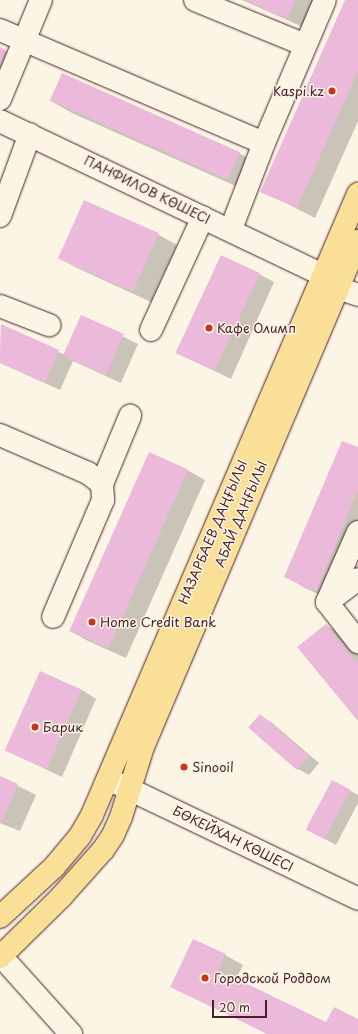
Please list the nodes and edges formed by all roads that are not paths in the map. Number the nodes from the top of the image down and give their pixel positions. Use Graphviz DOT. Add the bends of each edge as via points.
graph roads {
  1 [pos="41,0"];
  2 [pos="195,0"];
  3 [pos="325,0"];
  4 [pos="0,30"];
  5 [pos="25,41"];
  6 [pos="305,46"];
  7 [pos="0,99"];
  8 [pos="2,127"];
  9 [pos="30,134"];
  10 [pos="264,143"];
  11 [pos="358,194"];
  12 [pos="0,216"];
  13 [pos="203,217"];
  14 [pos="231,229"];
  15 [pos="358,241"];
  16 [pos="340,286"];
  17 [pos="0,306"];
  18 [pos="49,325"];
  19 [pos="151,330"];
  20 [pos="130,416"];
  21 [pos="0,434"];
  22 [pos="102,484"];
  23 [pos="358,532"];
  24 [pos="358,579"];
  25 [pos="328,602"];
  26 [pos="53,617"];
  27 [pos="358,642"];
  28 [pos="108,779"];
  29 [pos="130,789"];
  30 [pos="356,894"];
  31 [pos="0,917"];
  32 [pos="0,956"];
  33 [pos="71,1034"];
  1 -- 5 [label="street"];
  2 -- 6 [label="street"];
  3 -- 6 [label="street"];
  4 -- 5 [label="street"];
  5 -- 7 [label="street"];
  5 -- 10 [label="street"];
  6 -- 10 [label="street"];
  8 -- 9 [label="street, ПАНФИЛОВ КӨШЕСІ"];
  9 -- 12 [label="street"];
  9 -- 13 [label="street, ПАНФИЛОВ КӨШЕСІ"];
  10 -- 14 [label="street"];
  11 -- 16 [label="main road, АБАЙ ДАҢҒЫЛЫ"];
  13 -- 14 [label="street, ПАНФИЛОВ КӨШЕСІ"];
  13 -- 19 [label="street"];
  14 -- 16 [label="street, ПАНФИЛОВ КӨШЕСІ"];
  15 -- 16 [label="main road, АБАЙ ДАҢҒЫЛЫ"];
  16 -- 28 [label="main road, НАЗАРБАЕВ ДАҢҒЫЛЫ"];
  16 -- 29 [label="main road, АБАЙ ДАҢҒЫЛЫ" via="143,747"];
  17 -- 18 [label="street"];
  20 -- 22 [label="street"];
  21 -- 22 [label="street" via="88,473"];
  22 -- 26 [label="street" via="103,500"];
  23 -- 25 [label="street"];
  24 -- 25 [label="street"];
  25 -- 27 [label="street"];
  28 -- 29 [label="street, БӨКЕЙХАН КӨШЕСІ"];
  28 -- 31 [label="main road, НАЗАРБАЕВ ДАҢҒЫЛЫ" via="86,826 72,847 54,868"];
  29 -- 30 [label="street, БӨКЕЙХАН КӨШЕСІ"];
  29 -- 32 [label="main road" via="121,817 108,844 61,897"];
  32 -- 33 [label="street"];
}
